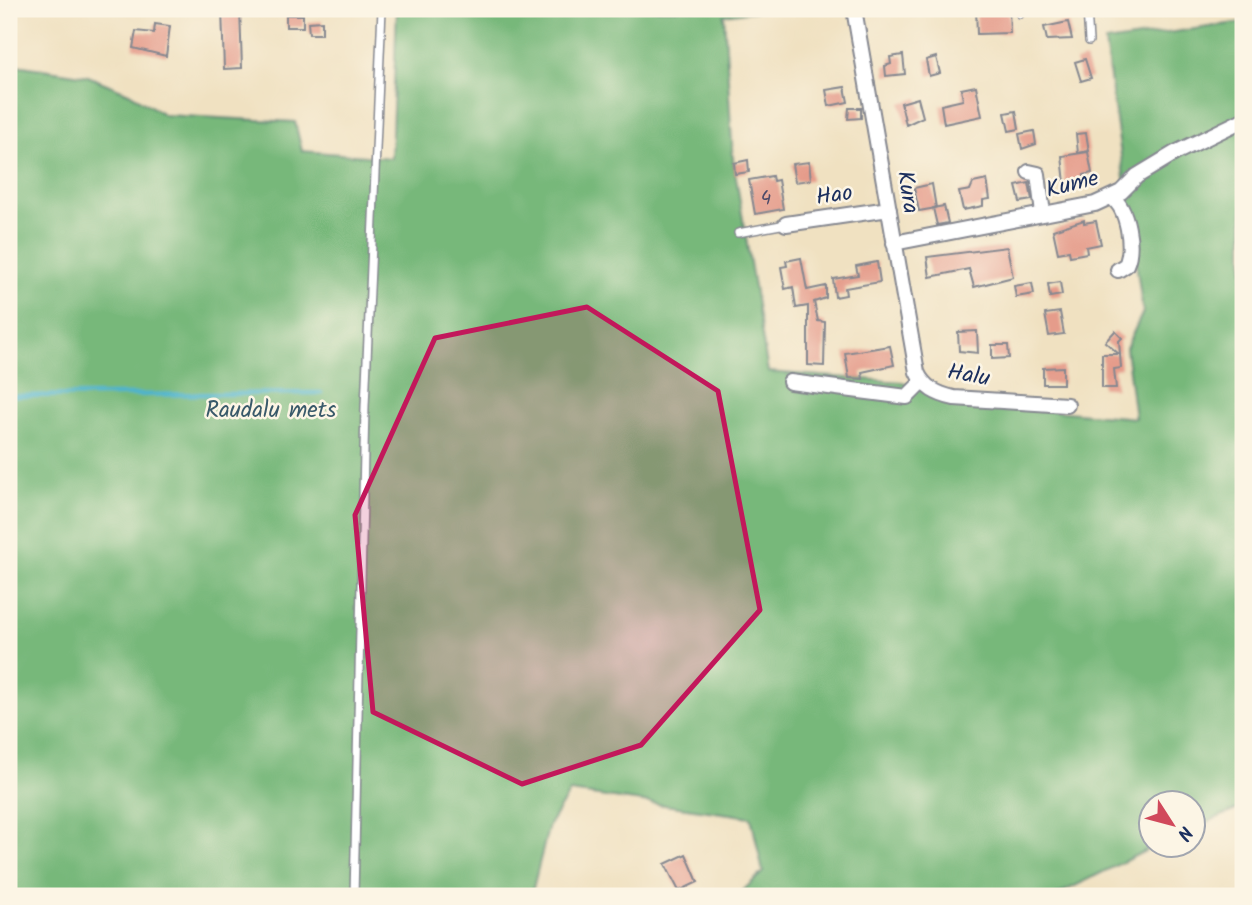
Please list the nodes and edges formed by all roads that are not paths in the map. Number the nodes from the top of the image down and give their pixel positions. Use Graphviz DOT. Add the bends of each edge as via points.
graph roads {
  1 [pos="382,9"];
  2 [pos="855,9"];
  3 [pos="1087,9"];
  4 [pos="1089,41"];
  5 [pos="1243,120"];
  6 [pos="1029,172"];
  7 [pos="1111,197"];
  8 [pos="889,209"];
  9 [pos="1043,214"];
  10 [pos="786,224"];
  11 [pos="738,233"];
  12 [pos="894,243"];
  13 [pos="1118,270"];
  14 [pos="789,382"];
  15 [pos="922,382"];
  16 [pos="1067,405"];
  17 [pos="354,896"];
  1 -- 17 [label="lane" via="365,407"];
  2 -- 8 [label="street, Kura"];
  3 -- 4 [label="lane"];
  5 -- 7 [label="street, Kume" via="1175,153"];
  6 -- 9 [label="street" via="1038,174"];
  7 -- 9 [label="street, Kume"];
  7 -- 13 [label="street" via="1124,212 1129,256"];
  8 -- 10 [label="street, Hao"];
  8 -- 12 [label="street, Kura"];
  9 -- 12 [label="street, Kume"];
  10 -- 11 [label="lane"];
  12 -- 15 [label="street, Kura"];
  14 -- 15 [label="street, Halu" via="907,397"];
  15 -- 16 [label="street, Halu" via="954,398"];
}
